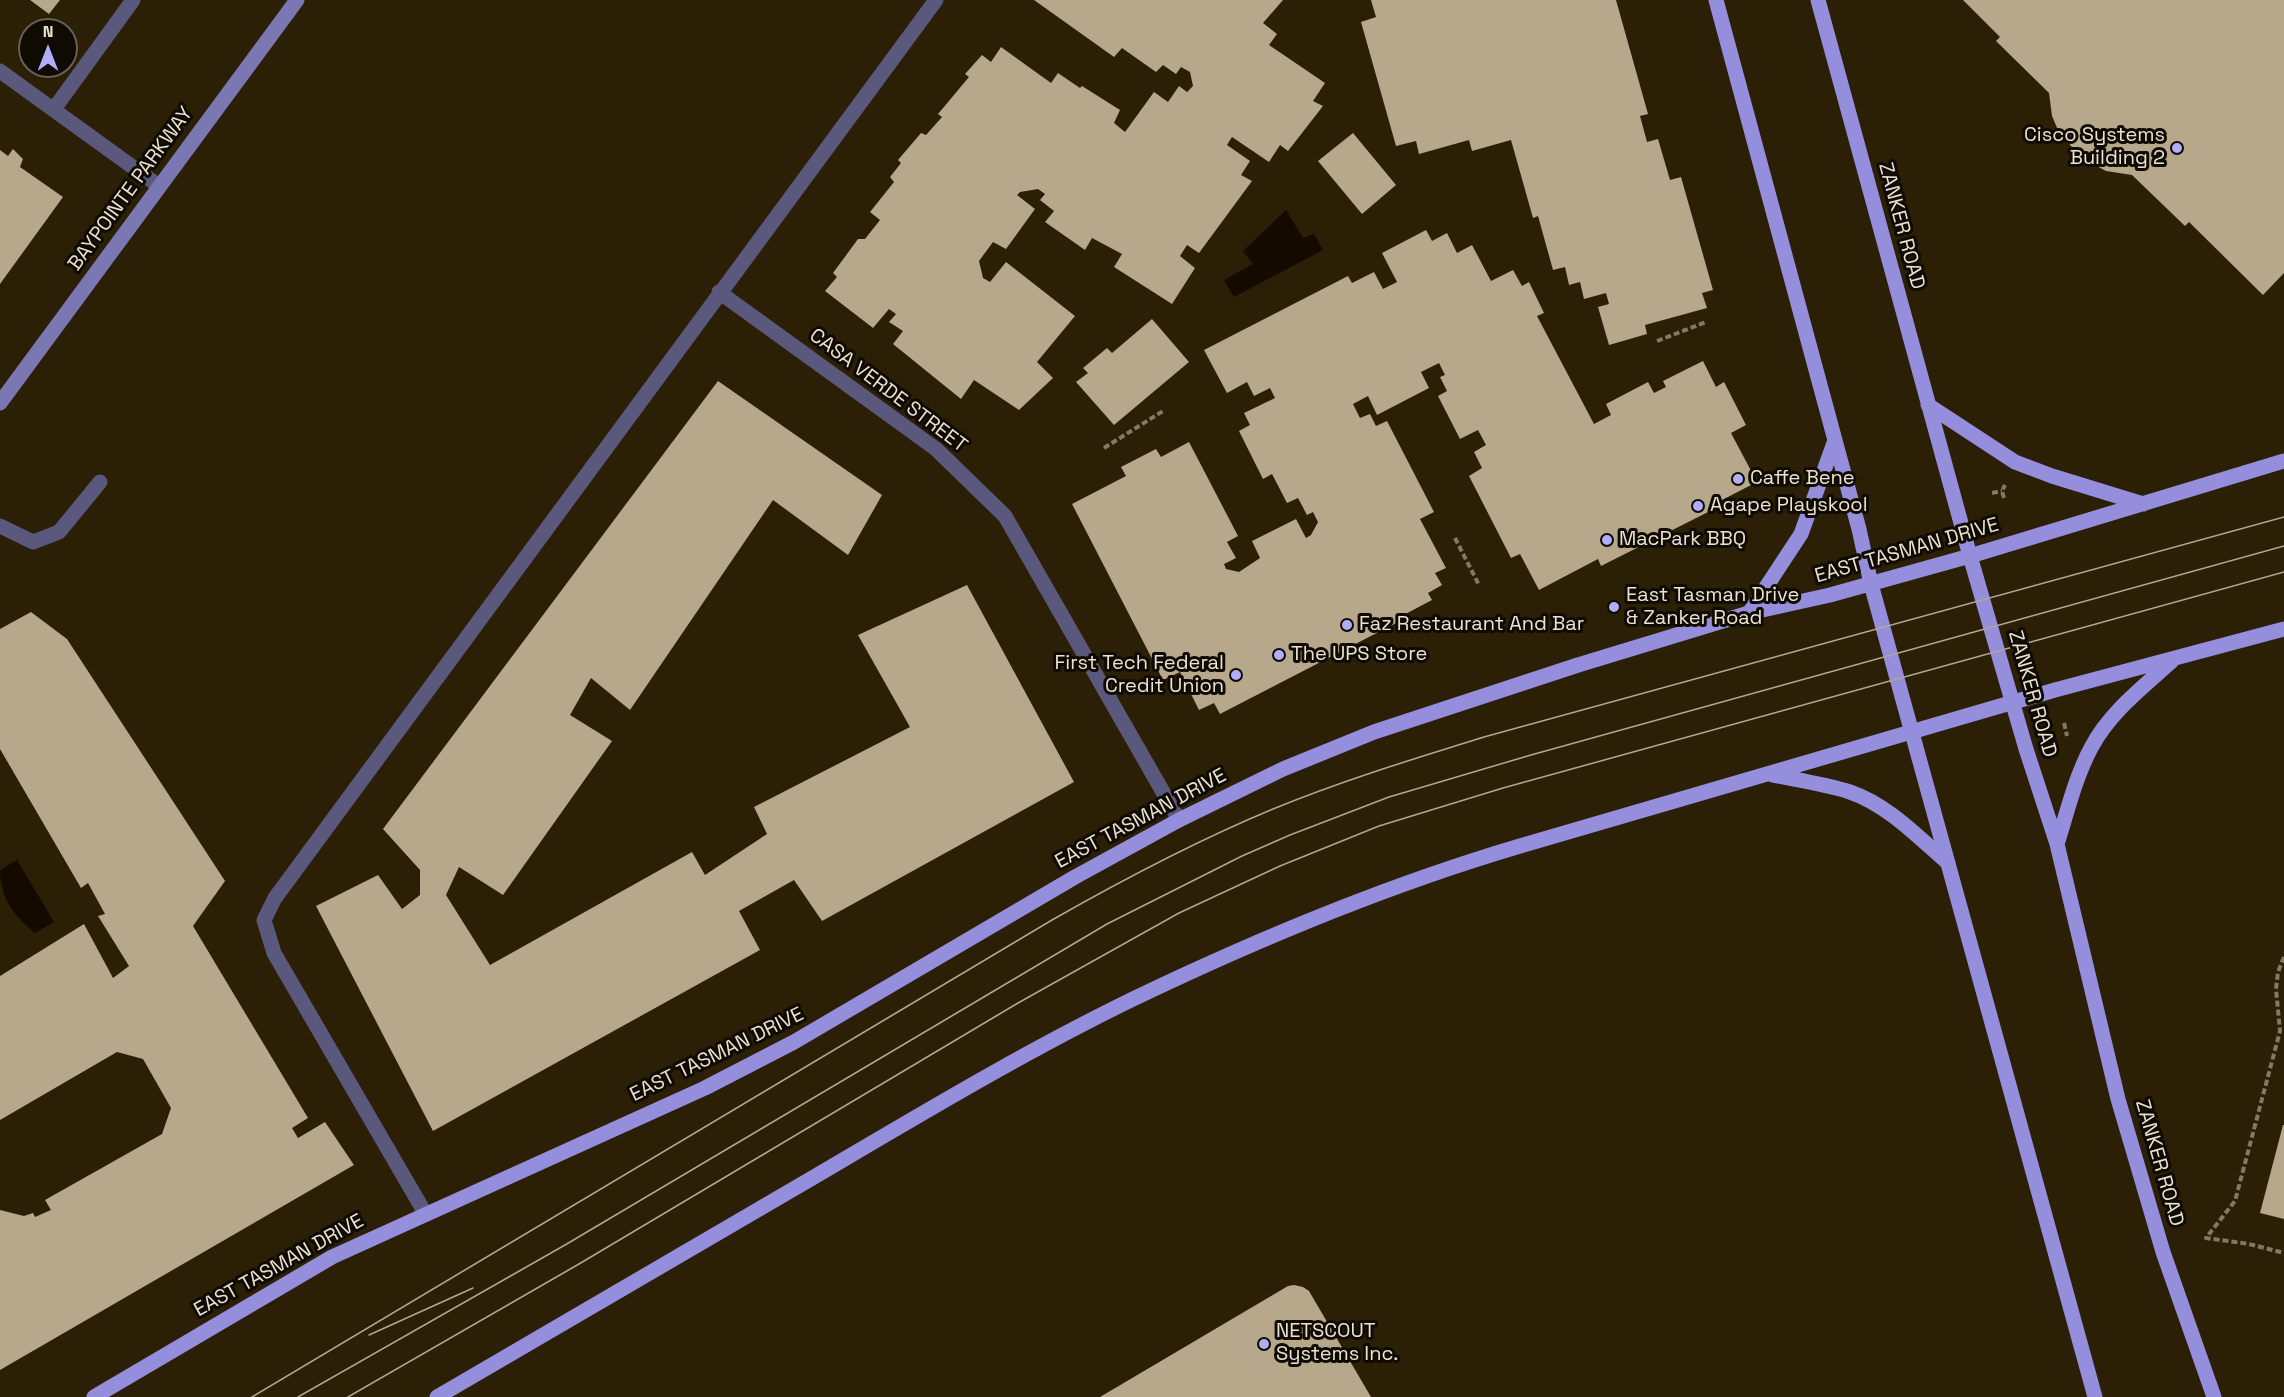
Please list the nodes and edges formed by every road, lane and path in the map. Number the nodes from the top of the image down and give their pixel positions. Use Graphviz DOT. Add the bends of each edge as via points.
graph roads {
  1 [pos="133,0"];
  2 [pos="297,0"];
  3 [pos="936,0"];
  4 [pos="1716,0"];
  5 [pos="1818,0"];
  6 [pos="0,71"];
  7 [pos="54,110"];
  8 [pos="159,186"];
  9 [pos="720,292"];
  10 [pos="1706,322"];
  11 [pos="1658,341"];
  12 [pos="0,403"];
  13 [pos="1928,405"];
  14 [pos="1163,411"];
  15 [pos="1834,443"];
  16 [pos="1104,448"];
  17 [pos="2284,460"];
  18 [pos="100,482"];
  19 [pos="1992,493"];
  20 [pos="2004,498"];
  21 [pos="2143,504"];
  22 [pos="0,526"];
  23 [pos="1455,538"];
  24 [pos="1970,556"];
  25 [pos="1871,584"];
  26 [pos="1479,585"];
  27 [pos="1749,613"];
  28 [pos="2284,629"];
  29 [pos="2176,658"];
  30 [pos="2013,702"];
  31 [pos="2064,723"];
  32 [pos="1912,732"];
  33 [pos="2059,740"];
  34 [pos="1769,774"];
  35 [pos="1179,820"];
  36 [pos="2057,844"];
  37 [pos="1948,863"];
  38 [pos="2284,957"];
  39 [pos="425,1213"];
  40 [pos="2284,1253"];
  41 [pos="94,1397"];
  42 [pos="437,1397"];
  43 [pos="2095,1397"];
  44 [pos="2214,1397"];
  1 -- 7 [label="street"];
  2 -- 8 [label="main road, BAYPOINTE PARKWAY"];
  3 -- 9 [label="street"];
  4 -- 15 [label="main road"];
  5 -- 13 [label="main road, ZANKER ROAD"];
  6 -- 7 [label="street"];
  7 -- 8 [label="street"];
  8 -- 12 [label="main road, BAYPOINTE PARKWAY"];
  9 -- 35 [label="street, CASA VERDE STREET" via="936,449 1005,516"];
  9 -- 39 [label="street" via="275,898 264,920 274,953"];
  10 -- 11 [label="path"];
  13 -- 21 [label="main road" via="2015,462"];
  13 -- 24 [label="main road, ZANKER ROAD"];
  14 -- 16 [label="path"];
  15 -- 25 [label="main road"];
  15 -- 27 [label="main road" via="1801,534"];
  17 -- 21 [label="main road, EAST TASMAN DRIVE"];
  18 -- 22 [label="street" via="59,532 33,542"];
  19 -- 20 [label="path" via="2002,491"];
  21 -- 24 [label="main road, EAST TASMAN DRIVE"];
  23 -- 26 [label="path"];
  24 -- 25 [label="main road, EAST TASMAN DRIVE"];
  24 -- 30 [label="main road, ZANKER ROAD"];
  25 -- 27 [label="main road, EAST TASMAN DRIVE"];
  25 -- 32 [label="main road"];
  27 -- 35 [label="main road, EAST TASMAN DRIVE" via="1374,732 1283,769"];
  28 -- 29 [label="main road"];
  29 -- 30 [label="main road"];
  29 -- 36 [label="main road" via="2125,703 2091,748"];
  30 -- 32 [label="main road"];
  30 -- 36 [label="main road, ZANKER ROAD"];
  31 -- 33 [label="path" via="2067,737"];
  32 -- 34 [label="main road"];
  32 -- 37 [label="main road"];
  34 -- 37 [label="main road" via="1850,792 1899,820"];
  34 -- 42 [label="main road" via="1462,863 1334,910 1133,999 951,1097"];
  35 -- 39 [label="main road, EAST TASMAN DRIVE" via="794,1042 705,1088"];
  36 -- 44 [label="main road, ZANKER ROAD" via="2118,1099 2163,1252"];
  37 -- 43 [label="main road"];
  38 -- 40 [label="path" via="2276,989 2280,1031 2235,1201 2206,1238"];
  39 -- 41 [label="main road, EAST TASMAN DRIVE" via="290,1280"];
}
